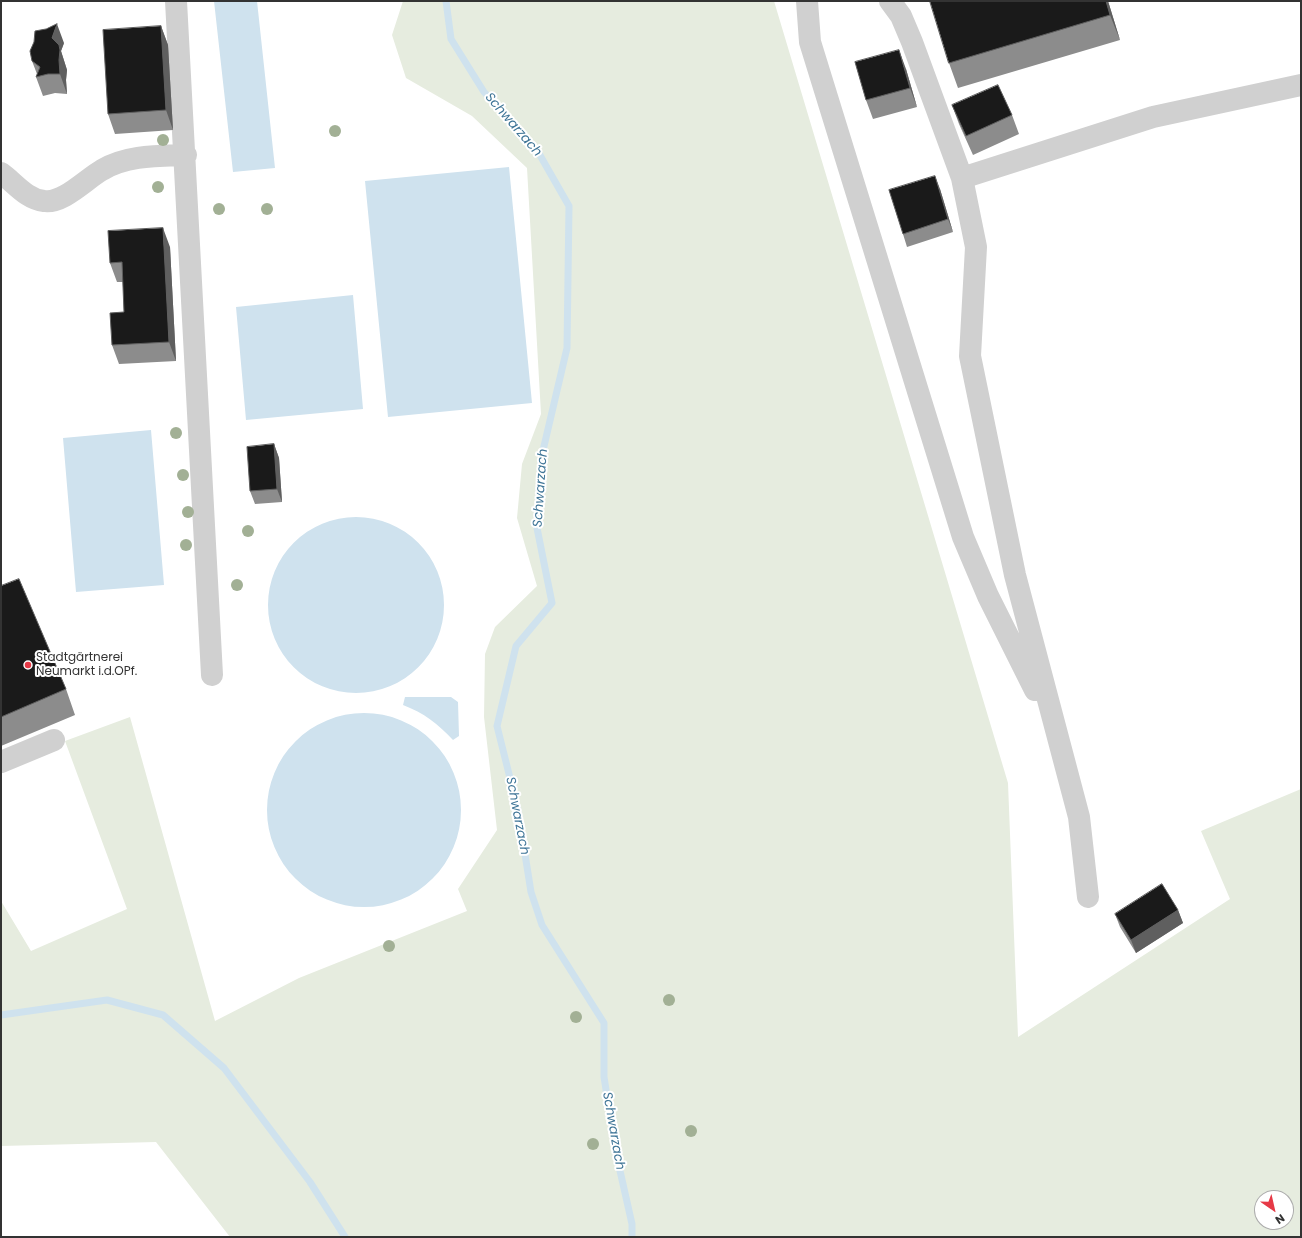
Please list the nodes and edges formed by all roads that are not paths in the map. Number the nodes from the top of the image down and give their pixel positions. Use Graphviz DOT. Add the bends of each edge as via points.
graph roads {
  1 [pos="176,1"];
  2 [pos="806,1"];
  3 [pos="890,1"];
  4 [pos="1301,85"];
  5 [pos="186,155"];
  6 [pos="1,173"];
  7 [pos="962,178"];
  8 [pos="212,675"];
  9 [pos="1056,732"];
  10 [pos="54,740"];
  11 [pos="1,762"];
  12 [pos="1088,898"];
  1 -- 5 [label="street"];
  2 -- 9 [label="street" via="810,42 963,537 988,596"];
  3 -- 7 [label="street" via="901,16 912,42"];
  4 -- 7 [label="street" via="1153,117"];
  5 -- 6 [label="street" via="121,161 102,170 58,200 45,202 31,198"];
  5 -- 8 [label="street"];
  7 -- 9 [label="street" via="976,248 970,356 1015,575"];
  9 -- 12 [label="street" via="1079,817"];
  10 -- 11 [label="street"];
}
